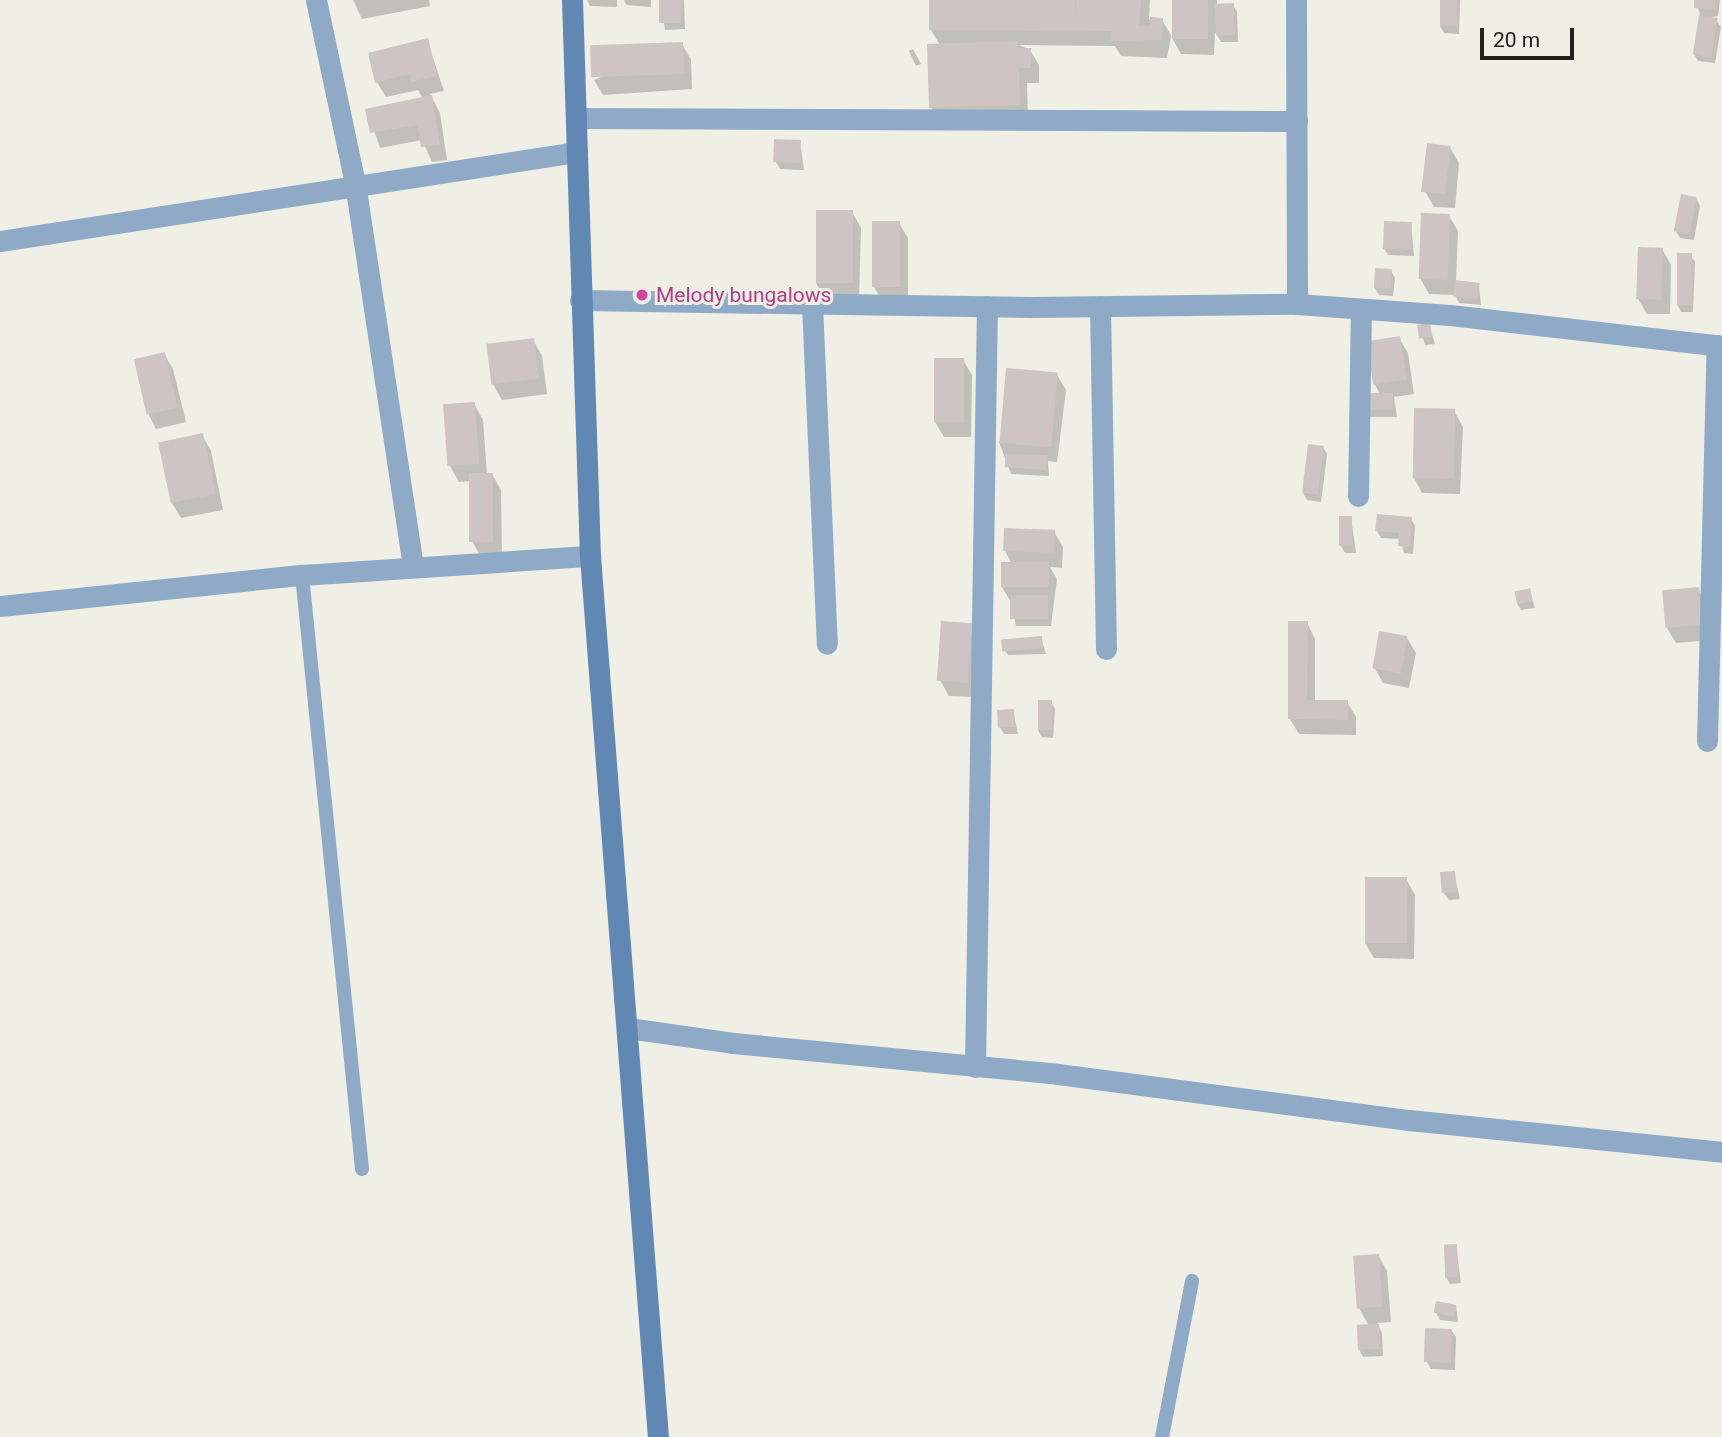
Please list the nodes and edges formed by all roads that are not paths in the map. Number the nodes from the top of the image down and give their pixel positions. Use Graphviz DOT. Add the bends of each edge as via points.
graph roads {
  1 [pos="316,0"];
  2 [pos="572,0"];
  3 [pos="1296,0"];
  4 [pos="576,118"];
  5 [pos="1297,121"];
  6 [pos="577,152"];
  7 [pos="355,183"];
  8 [pos="0,241"];
  9 [pos="580,300"];
  10 [pos="812,303"];
  11 [pos="1297,304"];
  12 [pos="987,306"];
  13 [pos="1100,306"];
  14 [pos="1361,309"];
  15 [pos="1719,345"];
  16 [pos="1357,496"];
  17 [pos="590,556"];
  18 [pos="413,566"];
  19 [pos="302,575"];
  20 [pos="0,606"];
  21 [pos="827,644"];
  22 [pos="1106,649"];
  23 [pos="1707,741"];
  24 [pos="628,1028"];
  25 [pos="975,1067"];
  26 [pos="1722,1152"];
  27 [pos="362,1170"];
  28 [pos="1192,1281"];
  29 [pos="659,1437"];
  30 [pos="1162,1437"];
  1 -- 7 [label="street"];
  2 -- 4 [label="street"];
  3 -- 5 [label="street"];
  4 -- 5 [label="street"];
  4 -- 6 [label="street"];
  5 -- 11 [label="street"];
  6 -- 7 [label="street"];
  6 -- 9 [label="street"];
  7 -- 8 [label="street"];
  7 -- 18 [label="street"];
  9 -- 10 [label="street"];
  9 -- 17 [label="street"];
  10 -- 12 [label="street"];
  10 -- 21 [label="street"];
  11 -- 13 [label="street"];
  11 -- 14 [label="street"];
  12 -- 13 [label="street"];
  12 -- 25 [label="street"];
  13 -- 22 [label="street"];
  14 -- 15 [label="street"];
  14 -- 16 [label="street"];
  15 -- 23 [label="street"];
  17 -- 18 [label="street"];
  17 -- 24 [label="street"];
  18 -- 19 [label="street"];
  19 -- 20 [label="street"];
  19 -- 27 [label="lane"];
  24 -- 25 [label="street"];
  24 -- 29 [label="street"];
  25 -- 26 [label="street" via="1409,1120"];
  28 -- 30 [label="lane"];
}
